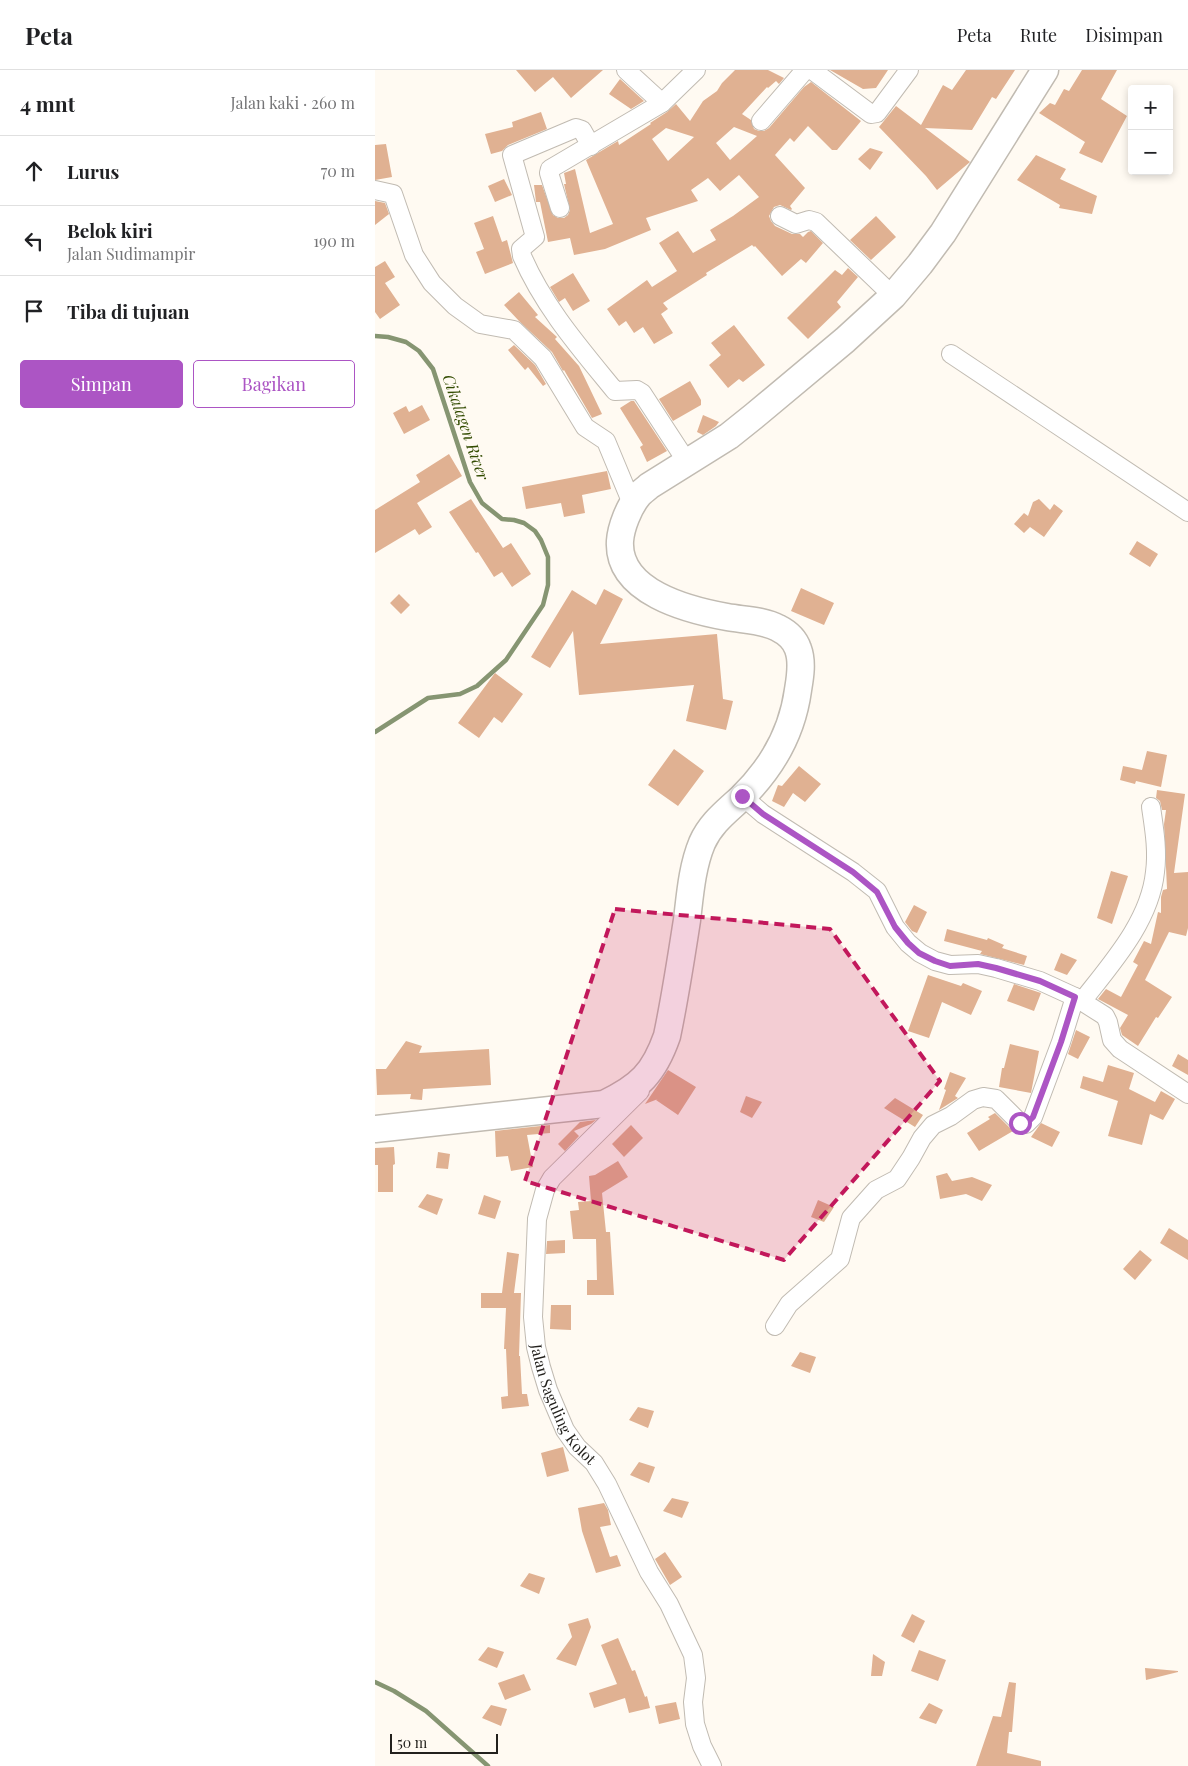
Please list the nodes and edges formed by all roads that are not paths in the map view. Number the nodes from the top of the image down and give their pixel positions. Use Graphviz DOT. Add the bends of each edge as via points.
graph roads {
  1 [pos="626,70"];
  2 [pos="696,70"];
  3 [pos="805,70"];
  4 [pos="812,70"];
  5 [pos="909,70"];
  6 [pos="1045,70"];
  7 [pos="662,103"];
  8 [pos="761,121"];
  9 [pos="591,146"];
  10 [pos="375,190"];
  11 [pos="561,208"];
  12 [pos="780,216"];
  13 [pos="893,296"];
  14 [pos="951,354"];
  15 [pos="687,462"];
  16 [pos="633,506"];
  17 [pos="1188,512"];
  18 [pos="742,796"];
  19 [pos="1151,807"];
  20 [pos="1079,998"];
  21 [pos="660,1057"];
  22 [pos="1188,1094"];
  23 [pos="375,1128"];
  24 [pos="775,1326"];
  25 [pos="712,1766"];
  1 -- 7 [label="street"];
  2 -- 7 [label="street"];
  3 -- 8 [label="street"];
  4 -- 5 [label="street" via="871,114 875,114"];
  6 -- 13 [label="highway" via="943,233"];
  7 -- 9 [label="street"];
  9 -- 11 [label="street" via="550,170"];
  9 -- 15 [label="street" via="582,130 576,128 511,156 535,237 521,249 522,256 557,318 615,391 637,390 642,393"];
  10 -- 16 [label="street" via="393,194 414,255 432,283 455,306 479,324 514,330 543,358 585,427 605,442"];
  12 -- 13 [label="street" via="796,224 809,220 817,222"];
  13 -- 15 [label="highway" via="754,416"];
  14 -- 17 [label="street"];
  15 -- 16 [label="highway" via="649,486 637,496"];
  16 -- 18 [label="highway" via="624,521 620,549 625,566 641,585 697,610 779,628 790,635 800,654 797,697 785,741 775,758"];
  18 -- 20 [label="street" via="877,892 895,927 919,953 950,966 978,964 996,968 1040,981"];
  18 -- 21 [label="highway" via="719,817 701,845 693,874 673,1008"];
  19 -- 20 [label="street" via="1155,848 1152,892 1119,953"];
  20 -- 22 [label="street" via="1105,1016 1112,1040 1120,1049"];
  20 -- 24 [label="street" via="1033,1117 1026,1124 1020,1123 995,1099 983,1097 933,1125 897,1179 876,1190 851,1218 840,1259 789,1304"];
  21 -- 23 [label="highway" via="637,1085 604,1104"];
  21 -- 25 [label="street, Jalan Saguling Kolot" via="658,1067 636,1096 559,1171 545,1190 537,1219 533,1317 536,1347 547,1390 565,1430 594,1463 607,1484 693,1655 695,1724"];
}
